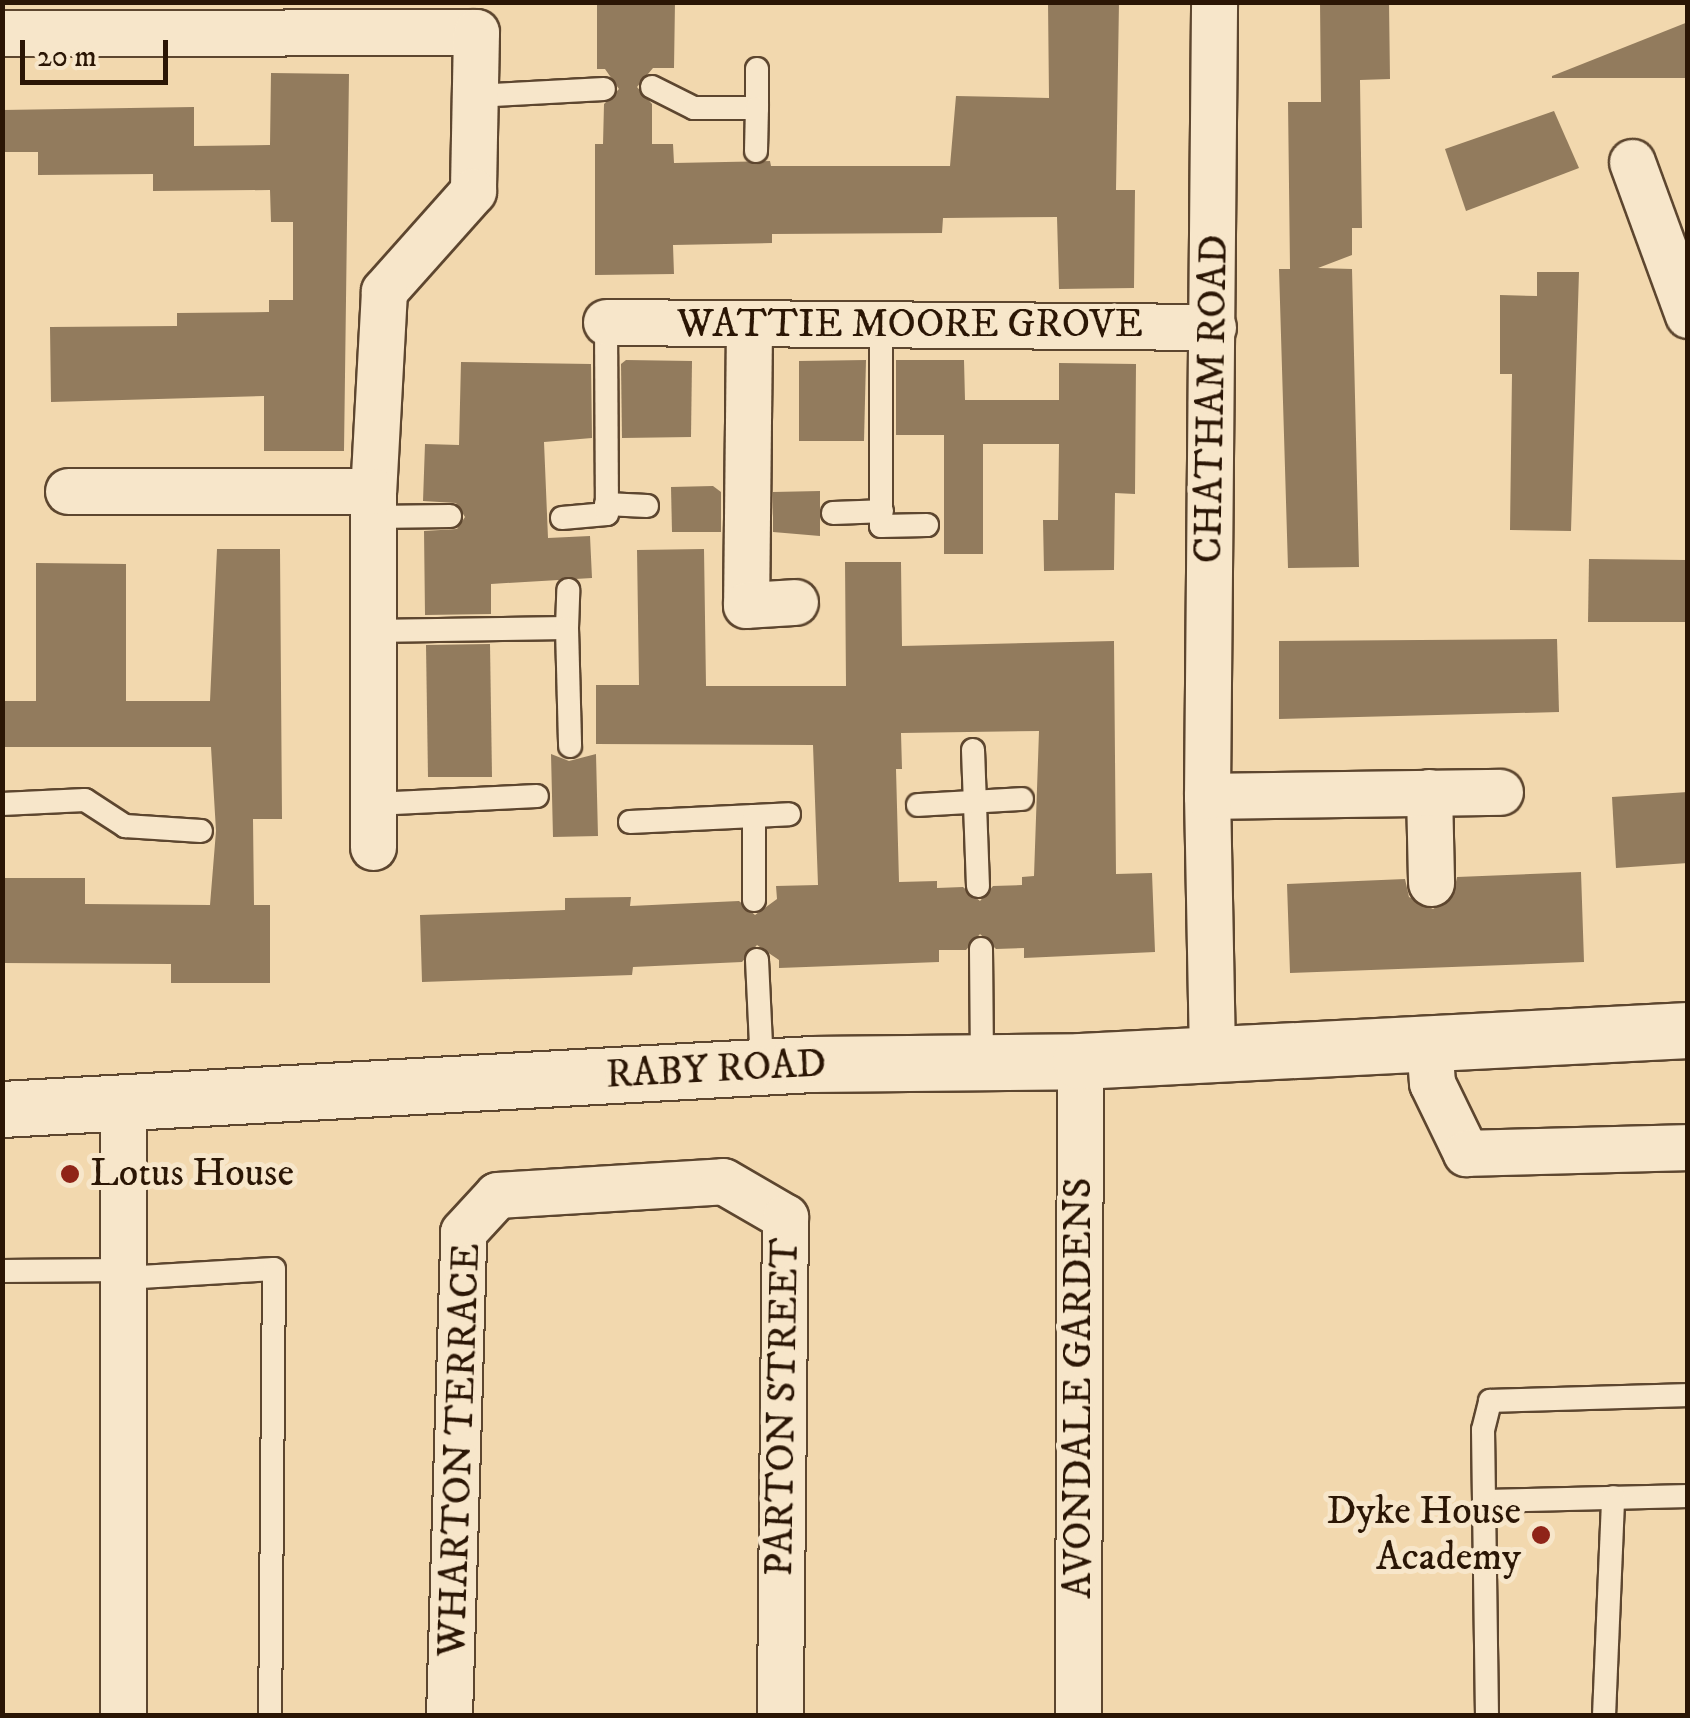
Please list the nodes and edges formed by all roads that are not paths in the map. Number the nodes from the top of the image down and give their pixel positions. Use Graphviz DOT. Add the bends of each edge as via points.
graph roads {
  1 [pos="1214,2"];
  2 [pos="2,33"];
  3 [pos="757,68"];
  4 [pos="652,88"];
  5 [pos="604,89"];
  6 [pos="475,96"];
  7 [pos="757,108"];
  8 [pos="756,152"];
  9 [pos="1632,162"];
  10 [pos="1688,315"];
  11 [pos="606,322"];
  12 [pos="749,326"];
  13 [pos="881,326"];
  14 [pos="1214,326"];
  15 [pos="68,491"];
  16 [pos="373,504"];
  17 [pos="606,504"];
  18 [pos="648,506"];
  19 [pos="882,511"];
  20 [pos="833,513"];
  21 [pos="450,516"];
  22 [pos="562,518"];
  23 [pos="927,525"];
  24 [pos="568,590"];
  25 [pos="794,602"];
  26 [pos="567,628"];
  27 [pos="373,630"];
  28 [pos="570,746"];
  29 [pos="972,750"];
  30 [pos="1429,792"];
  31 [pos="1500,792"];
  32 [pos="537,796"];
  33 [pos="1207,796"];
  34 [pos="1022,798"];
  35 [pos="974,800"];
  36 [pos="2,804"];
  37 [pos="918,804"];
  38 [pos="789,814"];
  39 [pos="754,816"];
  40 [pos="630,822"];
  41 [pos="373,826"];
  42 [pos="201,831"];
  43 [pos="1431,883"];
  44 [pos="978,886"];
  45 [pos="754,900"];
  46 [pos="981,949"];
  47 [pos="758,960"];
  48 [pos="1688,1030"];
  49 [pos="1429,1043"];
  50 [pos="1212,1054"];
  51 [pos="1080,1061"];
  52 [pos="982,1062"];
  53 [pos="762,1066"];
  54 [pos="123,1102"];
  55 [pos="2,1109"];
  56 [pos="1688,1147"];
  57 [pos="497,1195"];
  58 [pos="2,1271"];
  59 [pos="124,1274"];
  60 [pos="1688,1395"];
  61 [pos="1688,1496"];
  62 [pos="1613,1498"];
  63 [pos="1487,1501"];
  64 [pos="123,1716"];
  65 [pos="270,1716"];
  66 [pos="449,1716"];
  67 [pos="780,1716"];
  68 [pos="1078,1716"];
  69 [pos="1487,1716"];
  70 [pos="1604,1716"];
  1 -- 14 [label="street, CHATHAM ROAD"];
  2 -- 6 [label="street" via="327,20 476,32"];
  3 -- 7 [label="lane"];
  4 -- 7 [label="lane" via="694,108"];
  5 -- 6 [label="lane"];
  6 -- 16 [label="street" via="473,191 384,292"];
  7 -- 8 [label="lane"];
  9 -- 10 [label="street"];
  11 -- 12 [label="street, WATTIE MOORE GROVE"];
  11 -- 17 [label="lane"];
  12 -- 13 [label="street, WATTIE MOORE GROVE"];
  12 -- 25 [label="street" via="746,605"];
  13 -- 14 [label="street, WATTIE MOORE GROVE"];
  13 -- 19 [label="lane"];
  14 -- 33 [label="street, CHATHAM ROAD"];
  15 -- 16 [label="street"];
  16 -- 21 [label="lane"];
  16 -- 27 [label="street"];
  17 -- 18 [label="lane"];
  17 -- 22 [label="lane" via="606,514"];
  19 -- 20 [label="lane"];
  19 -- 23 [label="lane" via="882,526"];
  24 -- 26 [label="lane"];
  26 -- 27 [label="lane"];
  26 -- 28 [label="lane"];
  27 -- 41 [label="street"];
  29 -- 35 [label="lane"];
  30 -- 31 [label="street"];
  30 -- 33 [label="street"];
  30 -- 43 [label="street"];
  32 -- 41 [label="lane"];
  33 -- 50 [label="street, CHATHAM ROAD"];
  34 -- 35 [label="lane"];
  35 -- 37 [label="lane"];
  35 -- 44 [label="lane"];
  36 -- 42 [label="lane" via="85,800 126,826"];
  38 -- 39 [label="lane"];
  39 -- 40 [label="lane"];
  39 -- 45 [label="lane"];
  46 -- 52 [label="lane"];
  47 -- 53 [label="lane"];
  48 -- 49 [label="street, RABY ROAD"];
  49 -- 50 [label="street, RABY ROAD"];
  49 -- 56 [label="street" via="1432,1084 1466,1153"];
  50 -- 51 [label="street, RABY ROAD"];
  51 -- 52 [label="street, RABY ROAD"];
  51 -- 68 [label="street, AVONDALE GARDENS"];
  52 -- 53 [label="street, RABY ROAD"];
  53 -- 54 [label="street, RABY ROAD"];
  54 -- 55 [label="street, RABY ROAD"];
  54 -- 59 [label="street"];
  57 -- 66 [label="street, WHARTON TERRACE" via="464,1232"];
  57 -- 67 [label="street, PARTON STREET" via="723,1181 785,1216"];
  58 -- 59 [label="lane"];
  59 -- 64 [label="street"];
  59 -- 65 [label="lane" via="274,1268"];
  60 -- 63 [label="lane" via="1490,1400 1483,1430"];
  61 -- 62 [label="lane"];
  62 -- 63 [label="lane"];
  62 -- 70 [label="lane"];
  63 -- 69 [label="lane"];
}
